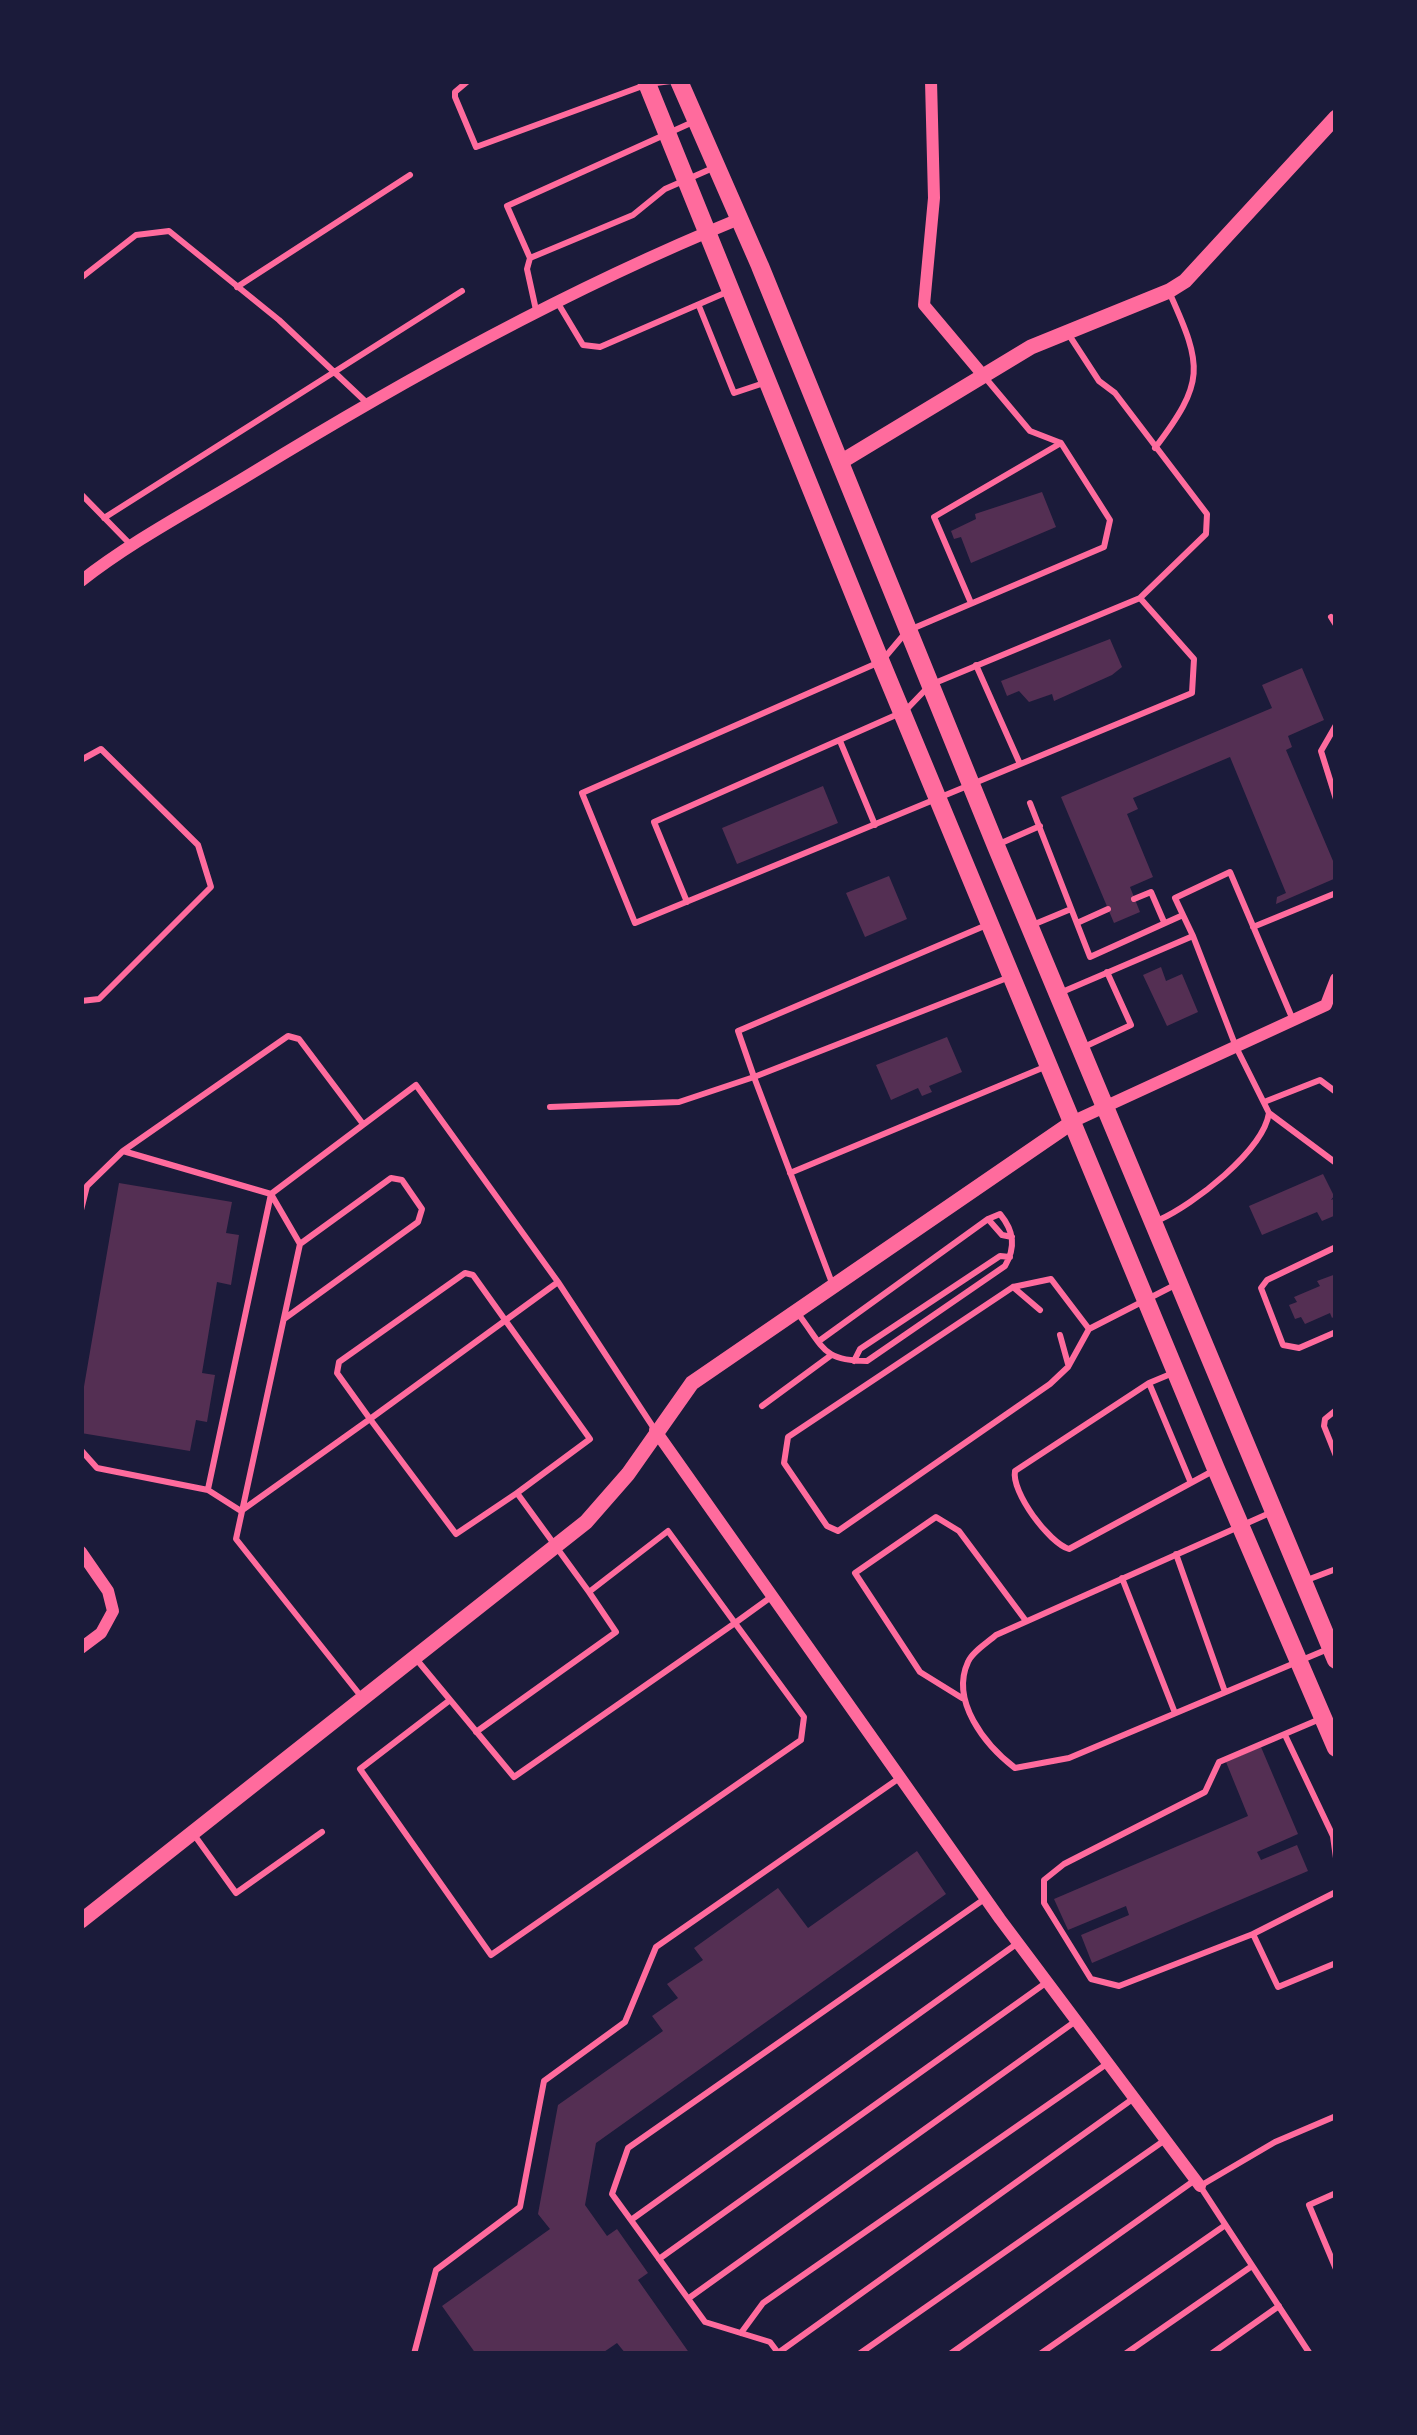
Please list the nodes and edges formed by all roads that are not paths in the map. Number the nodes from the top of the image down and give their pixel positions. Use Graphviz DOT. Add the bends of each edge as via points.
graph roads {
  1 [pos="468,81"];
  2 [pos="675,81"];
  3 [pos="931,81"];
  4 [pos="647,83"];
  5 [pos="1336,117"];
  6 [pos="696,120"];
  7 [pos="667,134"];
  8 [pos="716,166"];
  9 [pos="410,176"];
  10 [pos="685,180"];
  11 [pos="739,219"];
  12 [pos="706,232"];
  13 [pos="530,258"];
  14 [pos="81,278"];
  15 [pos="238,287"];
  16 [pos="462,291"];
  17 [pos="730,291"];
  18 [pos="1169,291"];
  19 [pos="556,300"];
  20 [pos="699,306"];
  21 [pos="536,310"];
  22 [pos="1065,330"];
  23 [pos="332,372"];
  24 [pos="982,374"];
  25 [pos="768,382"];
  26 [pos="367,403"];
  27 [pos="1061,443"];
  28 [pos="1155,448"];
  29 [pos="839,463"];
  30 [pos="81,494"];
  31 [pos="104,518"];
  32 [pos="133,547"];
  33 [pos="81,581"];
  34 [pos="1140,598"];
  35 [pos="971,603"];
  36 [pos="908,631"];
  37 [pos="881,662"];
  38 [pos="976,665"];
  39 [pos="930,685"];
  40 [pos="904,711"];
  41 [pos="1336,725"];
  42 [pos="840,741"];
  43 [pos="81,760"];
  44 [pos="1020,764"];
  45 [pos="971,784"];
  46 [pos="941,798"];
  47 [pos="1336,799"];
  48 [pos="1030,803"];
  49 [pos="875,825"];
  50 [pos="1040,826"];
  51 [pos="996,846"];
  52 [pos="1336,893"];
  53 [pos="1134,898"];
  54 [pos="687,902"];
  55 [pos="1072,909"];
  56 [pos="1108,909"];
  57 [pos="1184,915"];
  58 [pos="992,922"];
  59 [pos="1077,923"];
  60 [pos="1164,924"];
  61 [pos="1030,926"];
  62 [pos="1253,927"];
  63 [pos="1193,936"];
  64 [pos="1107,972"];
  65 [pos="1014,975"];
  66 [pos="1336,979"];
  67 [pos="1058,993"];
  68 [pos="81,1001"];
  69 [pos="1331,1011"];
  70 [pos="1293,1020"];
  71 [pos="1236,1046"];
  72 [pos="1082,1048"];
  73 [pos="1050,1064"];
  74 [pos="754,1077"];
  75 [pos="1336,1092"];
  76 [pos="1264,1102"];
  77 [pos="1107,1106"];
  78 [pos="550,1107"];
  79 [pos="1269,1113"];
  80 [pos="1074,1120"];
  81 [pos="363,1124"];
  82 [pos="123,1151"];
  83 [pos="1336,1163"];
  84 [pos="790,1173"];
  85 [pos="271,1194"];
  86 [pos="81,1210"];
  87 [pos="1156,1222"];
  88 [pos="300,1244"];
  89 [pos="1336,1247"];
  90 [pos="1010,1257"];
  91 [pos="558,1282"];
  92 [pos="1181,1282"];
  93 [pos="833,1286"];
  94 [pos="1013,1287"];
  95 [pos="1148,1298"];
  96 [pos="1040,1310"];
  97 [pos="796,1312"];
  98 [pos="507,1319"];
  99 [pos="283,1320"];
  100 [pos="1089,1329"];
  101 [pos="1336,1332"];
  102 [pos="1060,1335"];
  103 [pos="819,1341"];
  104 [pos="830,1356"];
  105 [pos="854,1361"];
  106 [pos="1069,1367"];
  107 [pos="1177,1371"];
  108 [pos="1149,1383"];
  109 [pos="762,1406"];
  110 [pos="1336,1410"];
  111 [pos="370,1419"];
  112 [pos="656,1430"];
  113 [pos="81,1450"];
  114 [pos="1336,1456"];
  115 [pos="1216,1469"];
  116 [pos="1191,1483"];
  117 [pos="208,1490"];
  118 [pos="518,1493"];
  119 [pos="1275,1510"];
  120 [pos="241,1511"];
  121 [pos="1242,1524"];
  122 [pos="556,1546"];
  123 [pos="81,1552"];
  124 [pos="1176,1554"];
  125 [pos="1336,1569"];
  126 [pos="1121,1578"];
  127 [pos="1304,1581"];
  128 [pos="589,1592"];
  129 [pos="772,1596"];
  130 [pos="1026,1622"];
  131 [pos="734,1623"];
  132 [pos="81,1648"];
  133 [pos="1333,1654"];
  134 [pos="415,1658"];
  135 [pos="1300,1660"];
  136 [pos="1226,1692"];
  137 [pos="363,1698"];
  138 [pos="962,1698"];
  139 [pos="450,1700"];
  140 [pos="1175,1713"];
  141 [pos="1323,1718"];
  142 [pos="476,1732"];
  143 [pos="1284,1734"];
  144 [pos="1336,1748"];
  145 [pos="901,1778"];
  146 [pos="322,1832"];
  147 [pos="193,1833"];
  148 [pos="1336,1858"];
  149 [pos="1336,1892"];
  150 [pos="986,1898"];
  151 [pos="81,1921"];
  152 [pos="1253,1934"];
  153 [pos="1018,1942"];
  154 [pos="1336,1963"];
  155 [pos="1048,1982"];
  156 [pos="1076,2021"];
  157 [pos="1108,2063"];
  158 [pos="1134,2098"];
  159 [pos="1336,2116"];
  160 [pos="1165,2140"];
  161 [pos="1197,2183"];
  162 [pos="1336,2193"];
  163 [pos="631,2219"];
  164 [pos="1225,2225"];
  165 [pos="1336,2237"];
  166 [pos="1325,2242"];
  167 [pos="659,2259"];
  168 [pos="1252,2266"];
  169 [pos="1336,2269"];
  170 [pos="688,2299"];
  171 [pos="1279,2306"];
  172 [pos="740,2333"];
  173 [pos="1308,2351"];
  174 [pos="414,2354"];
  175 [pos="778,2354"];
  176 [pos="859,2354"];
  177 [pos="950,2354"];
  178 [pos="1040,2354"];
  179 [pos="1125,2354"];
  180 [pos="1211,2354"];
  181 [pos="1298,2354"];
  1 -- 4 [label="lane" via="455,97 476,147"];
  2 -- 4 [label="lane"];
  2 -- 6 [label="main road"];
  3 -- 24 [label="street" via="934,198 924,304"];
  4 -- 7 [label="main road"];
  5 -- 18 [label="street"];
  6 -- 7 [label="lane"];
  6 -- 8 [label="main road"];
  7 -- 10 [label="main road"];
  7 -- 13 [label="lane" via="507,206"];
  8 -- 10 [label="lane"];
  8 -- 11 [label="main road"];
  9 -- 15 [label="lane"];
  10 -- 12 [label="main road"];
  10 -- 13 [label="lane" via="632,214"];
  11 -- 12 [label="street"];
  11 -- 29 [label="main road"];
  12 -- 17 [label="main road"];
  12 -- 19 [label="street"];
  13 -- 21 [label="lane"];
  14 -- 15 [label="lane" via="136,235 170,231"];
  15 -- 23 [label="lane"];
  16 -- 23 [label="lane"];
  17 -- 20 [label="lane"];
  17 -- 25 [label="main road"];
  18 -- 22 [label="street"];
  18 -- 28 [label="lane" via="1196,360 1192,388"];
  19 -- 20 [label="lane" via="583,346 601,347"];
  19 -- 21 [label="street"];
  20 -- 25 [label="lane" via="734,393"];
  21 -- 26 [label="street"];
  22 -- 24 [label="street"];
  22 -- 28 [label="lane"];
  23 -- 26 [label="lane"];
  23 -- 31 [label="lane"];
  24 -- 27 [label="lane" via="1030,431"];
  24 -- 29 [label="street"];
  25 -- 37 [label="main road"];
  26 -- 32 [label="street"];
  27 -- 35 [label="lane" via="934,517"];
  27 -- 35 [label="lane" via="1110,520 1104,547"];
  28 -- 34 [label="lane" via="1207,514 1206,534"];
  29 -- 36 [label="main road"];
  30 -- 31 [label="lane"];
  31 -- 32 [label="lane"];
  32 -- 33 [label="street"];
  34 -- 38 [label="lane"];
  34 -- 44 [label="lane" via="1194,659 1192,693"];
  35 -- 36 [label="lane"];
  36 -- 37 [label="lane"];
  36 -- 39 [label="main road"];
  37 -- 40 [label="main road"];
  37 -- 54 [label="lane" via="582,793 634,923"];
  38 -- 39 [label="lane"];
  38 -- 44 [label="lane"];
  39 -- 40 [label="lane"];
  39 -- 45 [label="main road"];
  40 -- 42 [label="lane"];
  40 -- 46 [label="main road"];
  41 -- 47 [label="lane" via="1321,752"];
  42 -- 49 [label="lane"];
  42 -- 54 [label="lane" via="654,822"];
  43 -- 68 [label="lane" via="101,749 198,845 212,886 99,999"];
  44 -- 45 [label="lane"];
  45 -- 46 [label="lane"];
  45 -- 51 [label="main road"];
  46 -- 49 [label="lane"];
  46 -- 58 [label="main road"];
  48 -- 50 [label="lane"];
  49 -- 54 [label="lane"];
  50 -- 51 [label="lane"];
  50 -- 55 [label="lane"];
  51 -- 61 [label="main road"];
  52 -- 62 [label="lane"];
  53 -- 60 [label="lane" via="1151,892"];
  55 -- 59 [label="lane"];
  55 -- 61 [label="lane"];
  56 -- 59 [label="lane"];
  57 -- 60 [label="lane"];
  57 -- 62 [label="lane" via="1175,898 1230,872"];
  57 -- 63 [label="lane"];
  58 -- 65 [label="main road"];
  58 -- 74 [label="lane" via="738,1031"];
  59 -- 60 [label="lane" via="1090,957"];
  61 -- 67 [label="main road"];
  62 -- 70 [label="lane"];
  63 -- 64 [label="lane"];
  63 -- 71 [label="lane"];
  64 -- 67 [label="lane"];
  64 -- 72 [label="lane" via="1131,1025"];
  65 -- 73 [label="main road"];
  65 -- 74 [label="lane"];
  66 -- 69 [label="street"];
  67 -- 72 [label="main road"];
  69 -- 70 [label="street"];
  70 -- 71 [label="street"];
  71 -- 76 [label="lane"];
  71 -- 77 [label="street"];
  72 -- 77 [label="main road"];
  73 -- 80 [label="main road"];
  73 -- 84 [label="lane"];
  74 -- 78 [label="lane" via="679,1102"];
  74 -- 84 [label="lane"];
  75 -- 76 [label="lane" via="1320,1080"];
  76 -- 79 [label="lane"];
  77 -- 80 [label="street"];
  77 -- 87 [label="main road"];
  79 -- 83 [label="lane"];
  79 -- 87 [label="lane" via="1262,1136 1201,1196"];
  80 -- 93 [label="street"];
  80 -- 95 [label="main road"];
  81 -- 82 [label="lane" via="288,1036"];
  81 -- 85 [label="lane"];
  81 -- 91 [label="lane" via="416,1085"];
  82 -- 85 [label="lane"];
  82 -- 86 [label="lane" via="87,1186"];
  84 -- 93 [label="lane"];
  85 -- 88 [label="lane"];
  85 -- 117 [label="lane"];
  87 -- 92 [label="main road"];
  88 -- 99 [label="lane"];
  88 -- 99 [label="lane" via="391,1178 402,1180 422,1209 418,1222"];
  89 -- 101 [label="lane" via="1261,1288 1282,1345 1299,1348"];
  90 -- 103 [label="lane" via="1012,1238 1000,1214"];
  90 -- 105 [label="lane" via="867,1361"];
  90 -- 105 [label="lane" via="1000,1256 877,1337"];
  91 -- 98 [label="lane"];
  91 -- 112 [label="lane"];
  92 -- 95 [label="lane"];
  92 -- 119 [label="main road"];
  93 -- 97 [label="street"];
  94 -- 96 [label="lane"];
  94 -- 100 [label="lane" via="1051,1279"];
  94 -- 106 [label="lane" via="788,1437 784,1463 827,1526 838,1531"];
  95 -- 100 [label="lane"];
  95 -- 107 [label="main road"];
  97 -- 103 [label="lane"];
  97 -- 112 [label="street" via="692,1382"];
  98 -- 111 [label="lane"];
  98 -- 111 [label="lane" via="465,1273 339,1361 337,1373"];
  98 -- 118 [label="lane" via="590,1439"];
  99 -- 120 [label="lane"];
  100 -- 106 [label="lane"];
  102 -- 106 [label="lane"];
  103 -- 104 [label="lane"];
  104 -- 105 [label="lane"];
  104 -- 109 [label="lane"];
  107 -- 108 [label="lane"];
  107 -- 115 [label="main road"];
  108 -- 116 [label="lane"];
  108 -- 116 [label="lane" via="1015,1471 1016,1490 1069,1549"];
  110 -- 114 [label="lane" via="1324,1426"];
  111 -- 118 [label="lane" via="456,1534"];
  111 -- 120 [label="lane"];
  112 -- 122 [label="street" via="611,1496"];
  112 -- 129 [label="street"];
  113 -- 117 [label="lane" via="97,1468"];
  115 -- 116 [label="lane"];
  115 -- 121 [label="main road"];
  117 -- 120 [label="lane"];
  118 -- 122 [label="lane"];
  119 -- 121 [label="lane"];
  119 -- 127 [label="main road"];
  120 -- 137 [label="lane" via="236,1539"];
  121 -- 124 [label="lane"];
  121 -- 135 [label="main road"];
  122 -- 128 [label="lane"];
  122 -- 134 [label="street"];
  123 -- 132 [label="street" via="113,1611"];
  124 -- 126 [label="lane"];
  124 -- 136 [label="lane"];
  125 -- 127 [label="lane"];
  126 -- 130 [label="lane"];
  126 -- 140 [label="lane"];
  127 -- 133 [label="main road"];
  128 -- 131 [label="lane" via="668,1531"];
  128 -- 142 [label="lane" via="616,1632"];
  129 -- 131 [label="lane"];
  129 -- 145 [label="street"];
  130 -- 138 [label="lane" via="995,1635 968,1660"];
  130 -- 138 [label="lane" via="959,1531 936,1517 855,1574 920,1672"];
  131 -- 139 [label="lane" via="804,1717 801,1740 491,1955 360,1769"];
  131 -- 142 [label="lane" via="514,1777"];
  133 -- 135 [label="lane"];
  134 -- 137 [label="street"];
  134 -- 139 [label="lane"];
  135 -- 136 [label="lane"];
  135 -- 141 [label="main road"];
  136 -- 140 [label="lane"];
  137 -- 147 [label="street"];
  138 -- 140 [label="lane" via="992,1750 1015,1768 1069,1758"];
  139 -- 142 [label="lane"];
  141 -- 143 [label="lane"];
  141 -- 144 [label="main road"];
  143 -- 148 [label="lane"];
  143 -- 152 [label="lane" via="1219,1762 1205,1792 1044,1880 1044,1903 1091,1979 1119,1986"];
  145 -- 150 [label="street"];
  145 -- 174 [label="lane" via="656,1947 625,2022 544,2081 520,2207 436,2270"];
  146 -- 147 [label="lane" via="236,1893"];
  147 -- 151 [label="street"];
  149 -- 152 [label="lane"];
  150 -- 153 [label="street"];
  150 -- 163 [label="lane" via="628,2148 612,2194"];
  152 -- 154 [label="lane" via="1278,1988"];
  153 -- 155 [label="street"];
  153 -- 163 [label="lane"];
  155 -- 156 [label="street"];
  155 -- 167 [label="lane"];
  156 -- 157 [label="street"];
  156 -- 170 [label="lane"];
  157 -- 158 [label="street"];
  157 -- 172 [label="lane" via="763,2303"];
  158 -- 160 [label="street"];
  158 -- 175 [label="lane"];
  159 -- 161 [label="lane"];
  160 -- 161 [label="street"];
  160 -- 176 [label="lane"];
  161 -- 164 [label="lane"];
  161 -- 177 [label="lane"];
  162 -- 166 [label="lane" via="1309,2205"];
  163 -- 167 [label="lane"];
  164 -- 168 [label="lane"];
  164 -- 178 [label="lane"];
  165 -- 166 [label="lane"];
  166 -- 169 [label="lane"];
  167 -- 170 [label="lane"];
  168 -- 171 [label="lane"];
  168 -- 179 [label="lane"];
  170 -- 172 [label="lane" via="705,2322"];
  171 -- 173 [label="lane"];
  171 -- 180 [label="lane"];
  172 -- 175 [label="lane" via="770,2342"];
  173 -- 181 [label="lane"];
}
